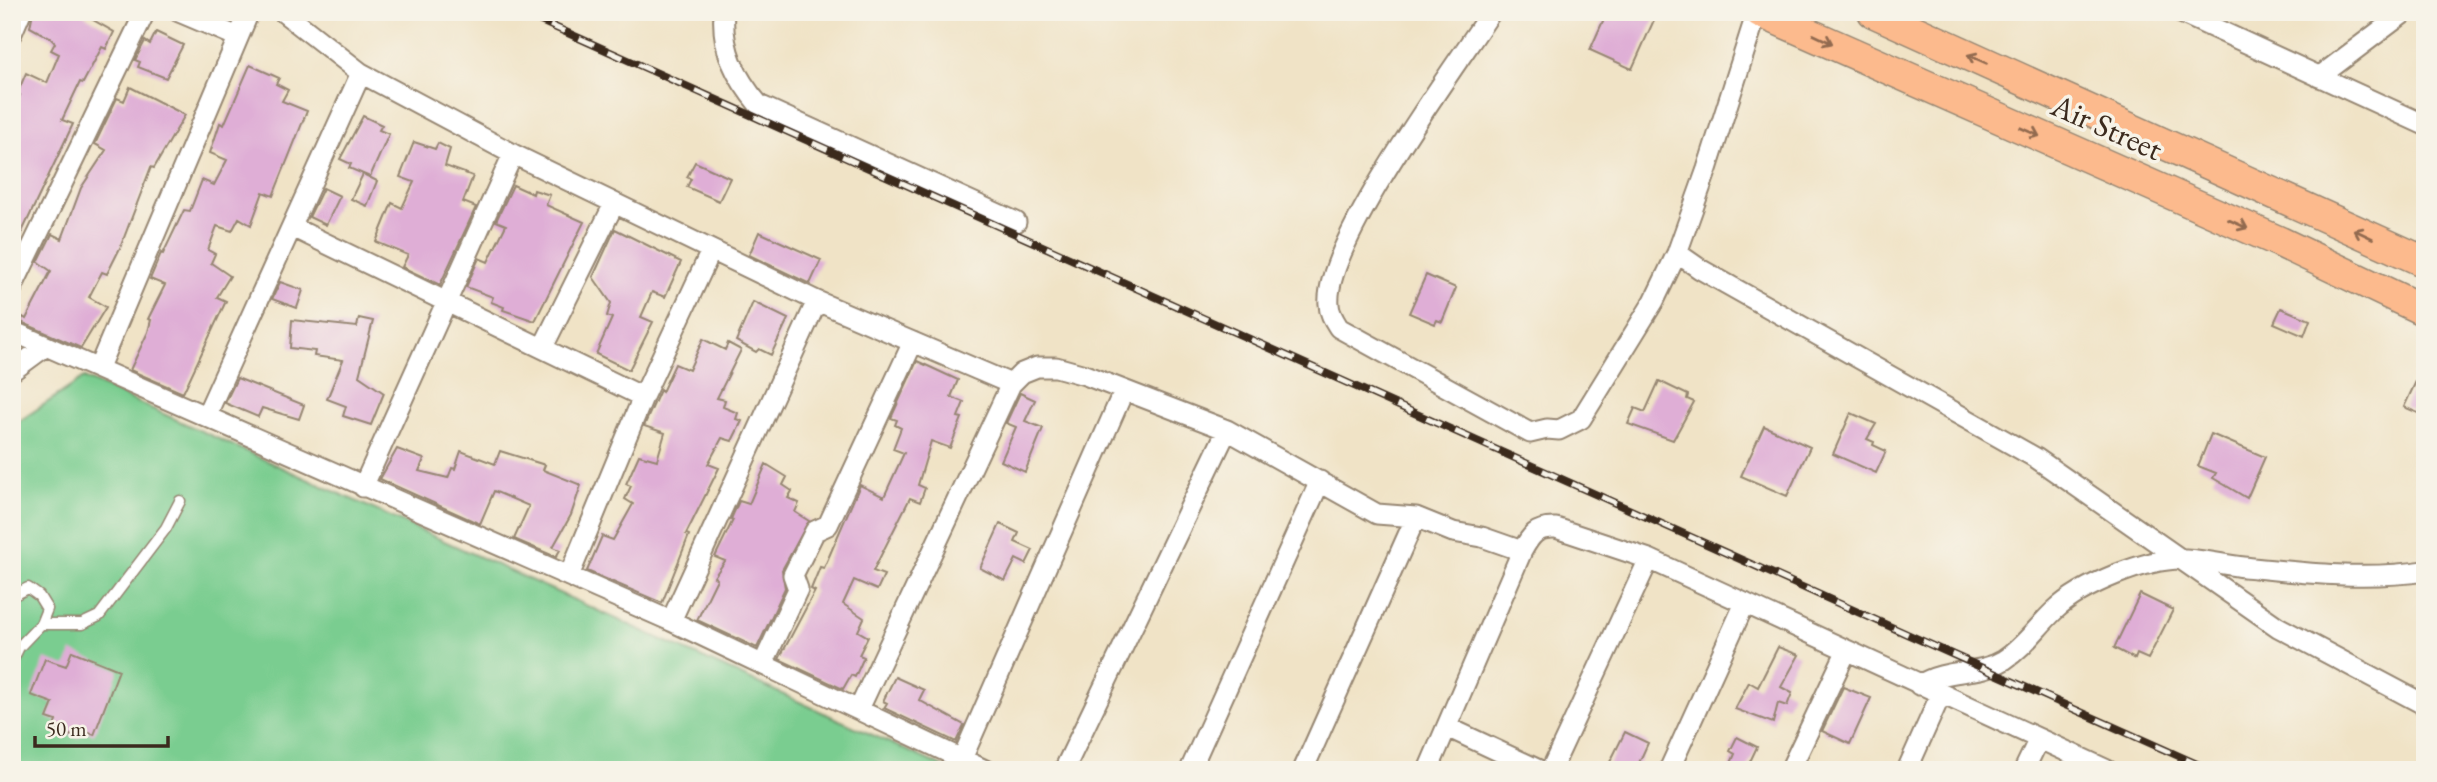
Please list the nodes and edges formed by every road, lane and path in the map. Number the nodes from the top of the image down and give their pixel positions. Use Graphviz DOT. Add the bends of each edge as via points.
graph roads {
  1 [pos="22,12"];
  2 [pos="145,12"];
  3 [pos="179,12"];
  4 [pos="249,12"];
  5 [pos="283,12"];
  6 [pos="724,12"];
  7 [pos="1491,12"];
  8 [pos="1759,12"];
  9 [pos="2179,12"];
  10 [pos="2405,12"];
  11 [pos="1880,14"];
  12 [pos="12,33"];
  13 [pos="238,37"];
  14 [pos="361,73"];
  15 [pos="2319,77"];
  16 [pos="2425,125"];
  17 [pos="513,154"];
  18 [pos="614,204"];
  19 [pos="1016,222"];
  20 [pos="292,227"];
  21 [pos="711,251"];
  22 [pos="1677,253"];
  23 [pos="2425,262"];
  24 [pos="12,288"];
  25 [pos="817,301"];
  26 [pos="448,304"];
  27 [pos="2425,311"];
  28 [pos="12,331"];
  29 [pos="913,342"];
  30 [pos="46,346"];
  31 [pos="543,347"];
  32 [pos="99,367"];
  33 [pos="12,371"];
  34 [pos="1011,384"];
  35 [pos="1124,390"];
  36 [pos="643,397"];
  37 [pos="206,416"];
  38 [pos="1227,430"];
  39 [pos="1320,481"];
  40 [pos="363,487"];
  41 [pos="180,501"];
  42 [pos="1416,517"];
  43 [pos="1522,551"];
  44 [pos="1649,559"];
  45 [pos="2183,559"];
  46 [pos="2425,571"];
  47 [pos="569,576"];
  48 [pos="12,596"];
  49 [pos="1745,603"];
  50 [pos="671,621"];
  51 [pos="41,624"];
  52 [pos="1846,652"];
  53 [pos="12,661"];
  54 [pos="763,664"];
  55 [pos="1919,685"];
  56 [pos="1941,694"];
  57 [pos="2425,705"];
  58 [pos="859,709"];
  59 [pos="1447,727"];
  60 [pos="2039,739"];
  61 [pos="962,759"];
  62 [pos="985,770"];
  63 [pos="1064,770"];
  64 [pos="1190,770"];
  65 [pos="1303,770"];
  66 [pos="1428,770"];
  67 [pos="1539,770"];
  68 [pos="1551,770"];
  69 [pos="1669,770"];
  70 [pos="1790,770"];
  71 [pos="1907,770"];
  72 [pos="2024,770"];
  73 [pos="2108,770"];
  1 -- 12 [label="street"];
  2 -- 24 [label="street"];
  3 -- 13 [label="street"];
  4 -- 13 [label="street"];
  5 -- 14 [label="street"];
  6 -- 19 [label="street" via="729,56 737,77 759,105"];
  7 -- 22 [label="street" via="1358,216 1330,288 1331,316 1339,328 1520,429 1530,433 1559,430 1581,419 1654,301"];
  8 -- 22 [label="street"];
  8 -- 27 [label="main road, Air Street, one-way" via="2280,242"];
  9 -- 15 [label="street"];
  10 -- 15 [label="street"];
  23 -- 11 [label="main road, Air Street, one-way"];
  13 -- 32 [label="street"];
  14 -- 17 [label="street"];
  14 -- 20 [label="street"];
  15 -- 16 [label="street"];
  17 -- 18 [label="street"];
  17 -- 26 [label="street"];
  18 -- 21 [label="street"];
  18 -- 31 [label="street"];
  20 -- 26 [label="street"];
  20 -- 37 [label="street"];
  21 -- 25 [label="street"];
  21 -- 36 [label="street"];
  22 -- 45 [label="street" via="2036,458"];
  25 -- 29 [label="street"];
  25 -- 50 [label="street"];
  26 -- 31 [label="street"];
  26 -- 40 [label="street"];
  28 -- 30 [label="street"];
  29 -- 34 [label="street"];
  29 -- 54 [label="street" via="828,525 815,531 793,575 799,589"];
  30 -- 32 [label="street"];
  30 -- 33 [label="street"];
  31 -- 36 [label="street"];
  32 -- 37 [label="street"];
  34 -- 35 [label="street" via="1037,367 1056,368"];
  34 -- 58 [label="street"];
  35 -- 38 [label="street"];
  35 -- 61 [label="street"];
  36 -- 47 [label="street"];
  37 -- 40 [label="street"];
  38 -- 39 [label="street"];
  38 -- 63 [label="street"];
  39 -- 42 [label="street" via="1377,514"];
  39 -- 64 [label="street"];
  40 -- 47 [label="street"];
  41 -- 51 [label="lane" via="166,528 99,616 82,624"];
  42 -- 43 [label="street" via="1453,533"];
  42 -- 65 [label="street"];
  43 -- 44 [label="street" via="1542,527"];
  43 -- 59 [label="street"];
  44 -- 49 [label="street"];
  44 -- 68 [label="street"];
  45 -- 46 [label="street" via="2342,575 2394,576"];
  45 -- 55 [label="street" via="2103,580 2056,609 2004,660 1984,669 1935,675"];
  45 -- 57 [label="street" via="2278,627"];
  47 -- 50 [label="street"];
  48 -- 51 [label="lane" via="28,588 39,596 47,609"];
  49 -- 52 [label="street"];
  49 -- 69 [label="street"];
  50 -- 54 [label="street"];
  51 -- 53 [label="lane"];
  52 -- 55 [label="street"];
  52 -- 70 [label="street"];
  54 -- 58 [label="street"];
  55 -- 56 [label="street"];
  56 -- 60 [label="street"];
  56 -- 71 [label="street"];
  58 -- 61 [label="street"];
  59 -- 66 [label="street"];
  59 -- 67 [label="street"];
  60 -- 72 [label="street"];
  60 -- 73 [label="street"];
  61 -- 62 [label="street"];
}
